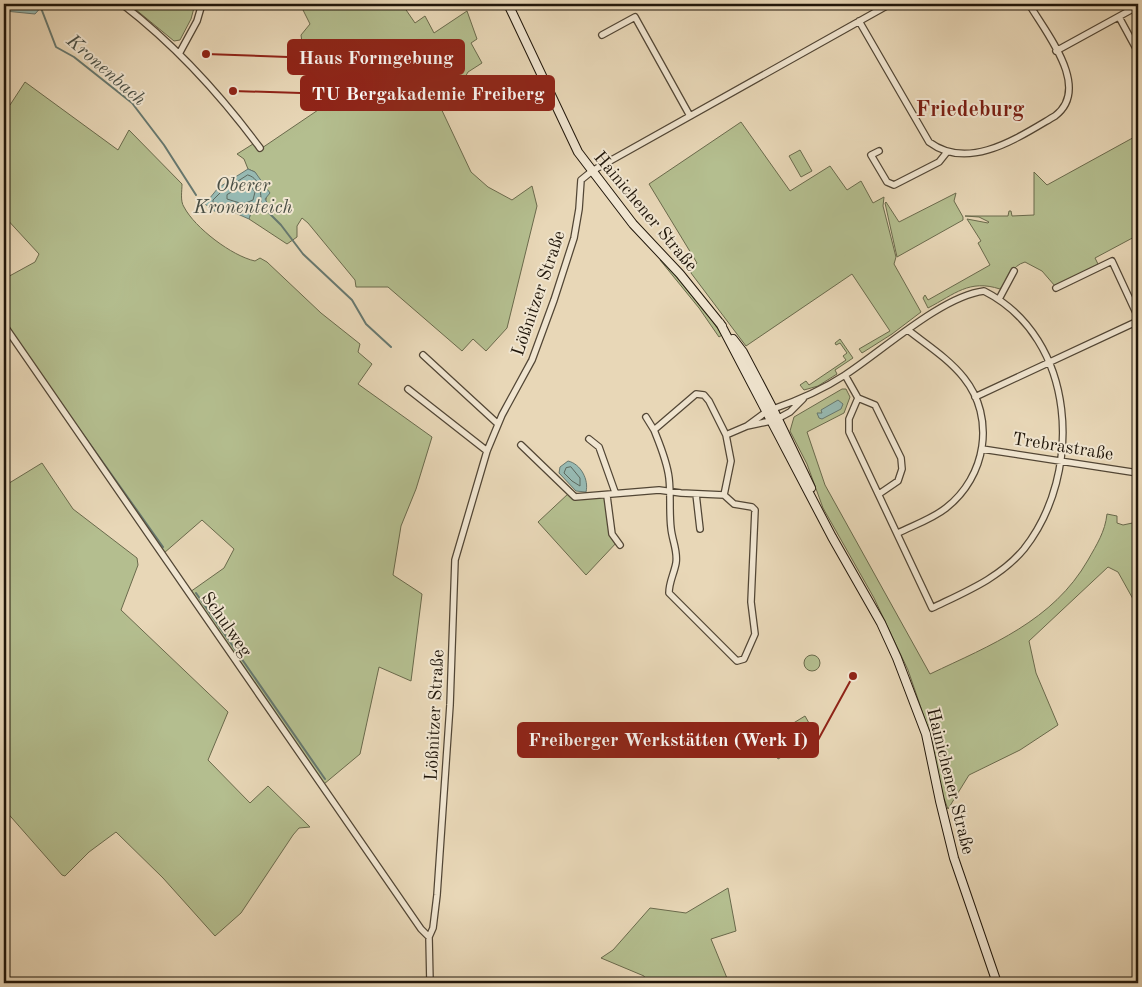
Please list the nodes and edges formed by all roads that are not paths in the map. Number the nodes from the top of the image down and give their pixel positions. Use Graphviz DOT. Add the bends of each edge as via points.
graph roads {
  1 [pos="122,4"];
  2 [pos="202,4"];
  3 [pos="508,4"];
  4 [pos="890,4"];
  5 [pos="1030,4"];
  6 [pos="1138,6"];
  7 [pos="1118,17"];
  8 [pos="859,21"];
  9 [pos="602,36"];
  10 [pos="1056,51"];
  11 [pos="1138,52"];
  12 [pos="179,54"];
  13 [pos="690,116"];
  14 [pos="260,148"];
  15 [pos="879,151"];
  16 [pos="947,152"];
  17 [pos="592,171"];
  18 [pos="1014,271"];
  19 [pos="1056,288"];
  20 [pos="999,298"];
  21 [pos="1138,319"];
  22 [pos="4,325"];
  23 [pos="908,330"];
  24 [pos="423,355"];
  25 [pos="1050,363"];
  26 [pos="845,375"];
  27 [pos="408,389"];
  28 [pos="975,397"];
  29 [pos="858,398"];
  30 [pos="803,399"];
  31 [pos="769,411"];
  32 [pos="646,417"];
  33 [pos="774,420"];
  34 [pos="498,424"];
  35 [pos="747,426"];
  36 [pos="654,430"];
  37 [pos="726,435"];
  38 [pos="589,439"];
  39 [pos="521,445"];
  40 [pos="982,449"];
  41 [pos="487,452"];
  42 [pos="1061,461"];
  43 [pos="1138,473"];
  44 [pos="670,491"];
  45 [pos="616,492"];
  46 [pos="696,494"];
  47 [pos="724,494"];
  48 [pos="879,494"];
  49 [pos="607,496"];
  50 [pos="700,529"];
  51 [pos="898,533"];
  52 [pos="620,545"];
  53 [pos="429,937"];
  54 [pos="430,983"];
  55 [pos="997,983"];
  1 -- 12 [label="street"];
  2 -- 12 [label="street" via="197,21"];
  3 -- 17 [label="main road, Hainichener Straße" via="571,140"];
  4 -- 8 [label="street"];
  5 -- 10 [label="street"];
  6 -- 7 [label="street"];
  7 -- 10 [label="street"];
  7 -- 11 [label="street"];
  8 -- 13 [label="street"];
  8 -- 16 [label="street" via="929,142"];
  9 -- 13 [label="street" via="635,17"];
  10 -- 16 [label="street" via="1070,82 1069,98 1062,112 998,148 979,153"];
  12 -- 14 [label="street"];
  13 -- 17 [label="street"];
  15 -- 16 [label="street" via="871,155 887,182 894,185 939,162"];
  17 -- 31 [label="main road, Hainichener Straße" via="633,224 674,267 720,324"];
  17 -- 34 [label="street, Lößnitzer Straße" via="581,180 574,238 532,360"];
  18 -- 20 [label="street"];
  19 -- 21 [label="street" via="1112,261"];
  20 -- 23 [label="street" via="984,291 976,292"];
  20 -- 25 [label="street" via="1025,324"];
  21 -- 25 [label="street"];
  22 -- 53 [label="street, Schulweg"];
  23 -- 26 [label="street"];
  23 -- 28 [label="street" via="956,370"];
  24 -- 34 [label="street"];
  25 -- 28 [label="street"];
  25 -- 42 [label="street" via="1062,405 1064,441"];
  26 -- 29 [label="street"];
  26 -- 30 [label="street"];
  27 -- 41 [label="street"];
  28 -- 40 [label="street" via="982,423"];
  29 -- 48 [label="street" via="848,426"];
  29 -- 48 [label="street" via="875,405 901,458 898,481"];
  30 -- 31 [label="street"];
  30 -- 33 [label="street" via="787,414"];
  31 -- 33 [label="main road, Hainichener Straße"];
  31 -- 35 [label="street"];
  32 -- 36 [label="street"];
  33 -- 35 [label="street"];
  33 -- 55 [label="main road, Hainichener Straße" via="818,512 881,623 918,711 954,858"];
  34 -- 41 [label="street, Lößnitzer Straße"];
  35 -- 37 [label="street"];
  36 -- 37 [label="street" via="696,394 704,395 709,401"];
  36 -- 44 [label="street" via="663,452"];
  37 -- 47 [label="street" via="731,461"];
  38 -- 45 [label="street" via="599,448"];
  39 -- 49 [label="street" via="576,497"];
  40 -- 42 [label="street, Trebrastraße"];
  40 -- 51 [label="street" via="972,478 954,500 936,514"];
  41 -- 53 [label="street, Lößnitzer Straße" via="455,560 450,705 438,886"];
  42 -- 43 [label="street, Trebrastraße"];
  42 -- 51 [label="street" via="1050,504 1022,550 983,583 932,608"];
  44 -- 45 [label="street"];
  44 -- 46 [label="street"];
  44 -- 47 [label="street" via="671,530 677,562 669,593 737,661 744,660 755,634 751,602 757,515 752,507 734,504"];
  45 -- 49 [label="street"];
  46 -- 47 [label="street"];
  46 -- 50 [label="street"];
  48 -- 51 [label="street"];
  49 -- 52 [label="street" via="612,534"];
  53 -- 54 [label="street, Lößnitzer Straße"];
}
